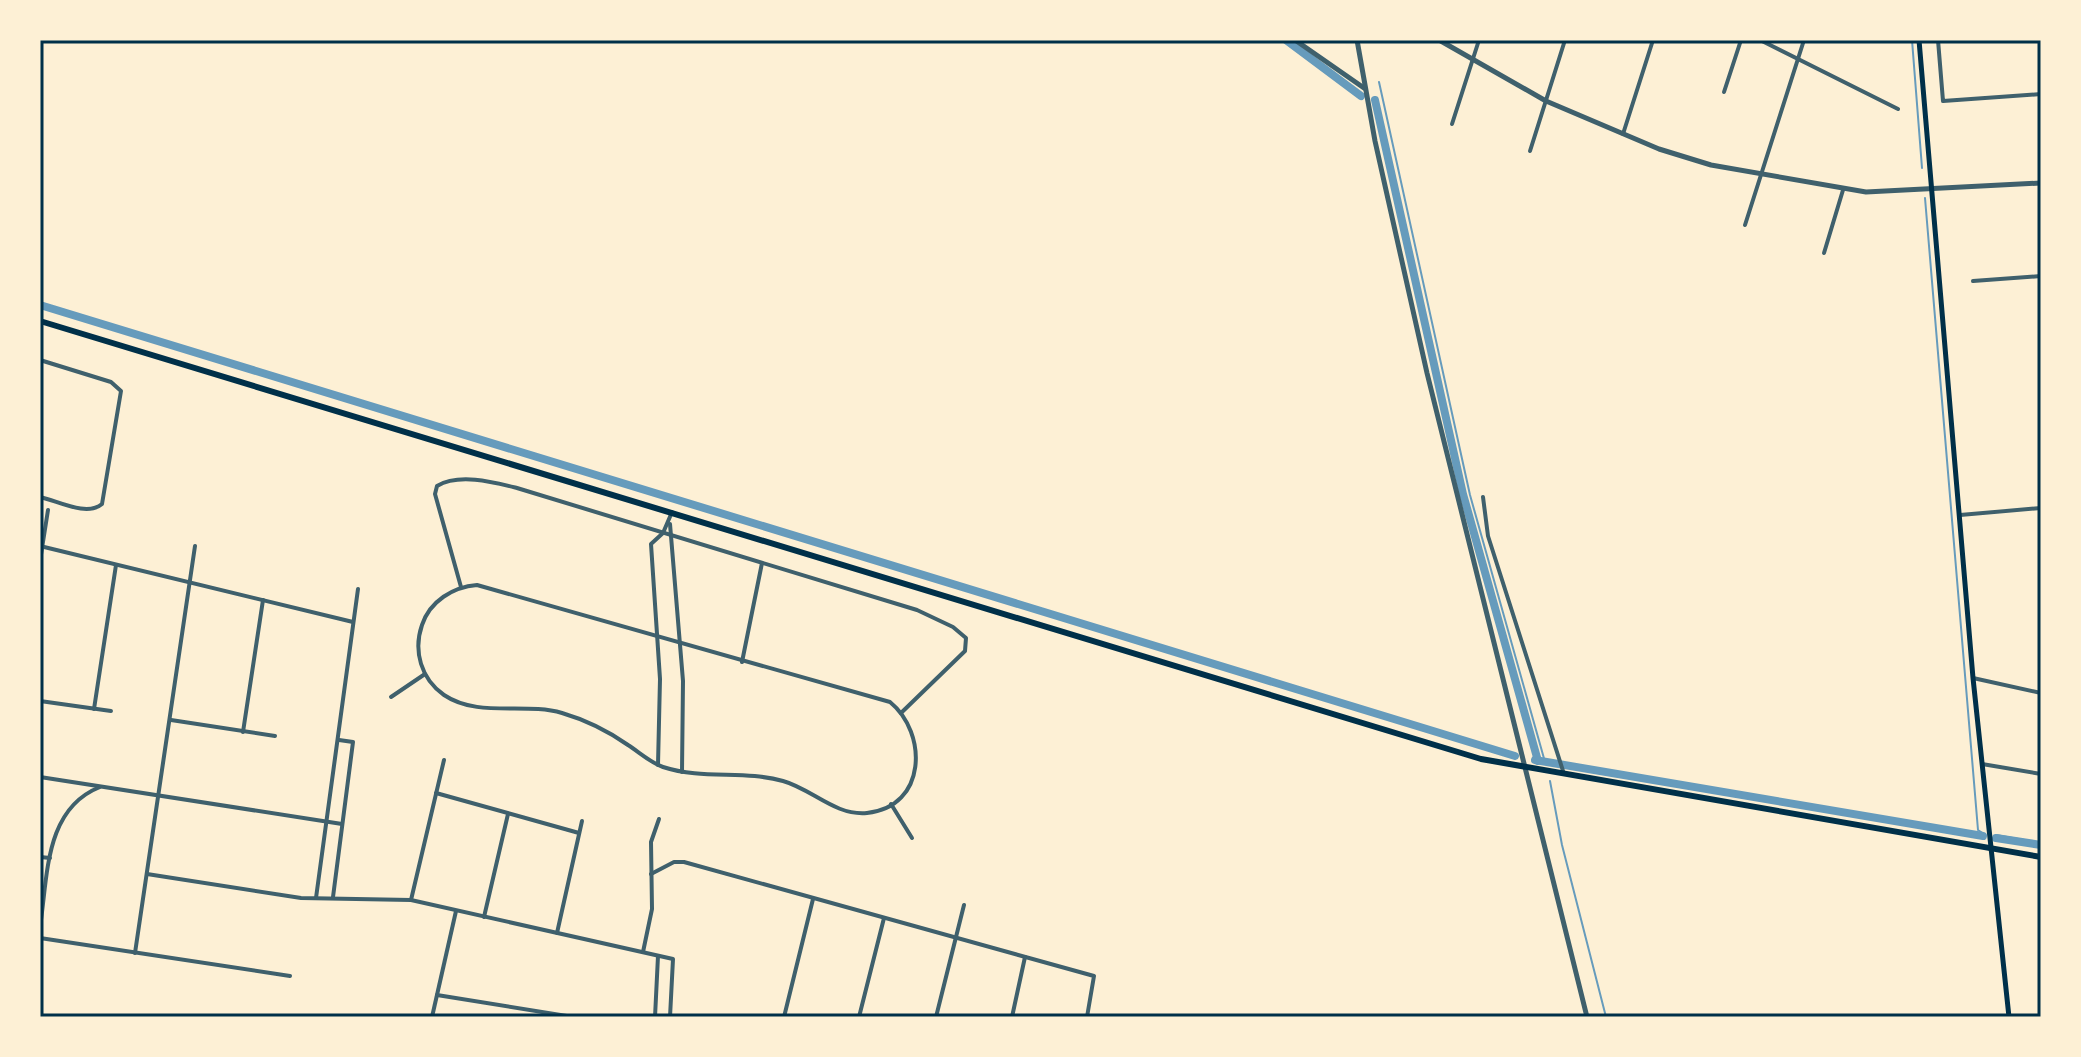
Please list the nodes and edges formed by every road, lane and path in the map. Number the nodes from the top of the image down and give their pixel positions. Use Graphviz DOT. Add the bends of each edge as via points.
graph roads {
  1 [pos="1295,40"];
  2 [pos="1357,40"];
  3 [pos="1439,40"];
  4 [pos="1479,40"];
  5 [pos="1565,40"];
  6 [pos="1653,40"];
  7 [pos="1741,40"];
  8 [pos="1760,40"];
  9 [pos="1804,40"];
  10 [pos="1919,40"];
  11 [pos="1938,40"];
  12 [pos="1473,59"];
  13 [pos="1798,59"];
  14 [pos="1365,88"];
  15 [pos="1724,92"];
  16 [pos="2041,94"];
  17 [pos="1546,101"];
  18 [pos="1898,109"];
  19 [pos="1452,124"];
  20 [pos="1623,134"];
  21 [pos="1530,151"];
  22 [pos="1761,176"];
  23 [pos="2041,183"];
  24 [pos="1843,190"];
  25 [pos="1931,191"];
  26 [pos="1745,225"];
  27 [pos="1824,253"];
  28 [pos="2041,276"];
  29 [pos="1973,281"];
  30 [pos="40,321"];
  31 [pos="40,360"];
  32 [pos="40,497"];
  33 [pos="1483,497"];
  34 [pos="2041,508"];
  35 [pos="48,510"];
  36 [pos="672,512"];
  37 [pos="1959,515"];
  38 [pos="670,521"];
  39 [pos="663,533"];
  40 [pos="670,535"];
  41 [pos="41,546"];
  42 [pos="195,546"];
  43 [pos="40,561"];
  44 [pos="762,563"];
  45 [pos="116,564"];
  46 [pos="190,582"];
  47 [pos="461,587"];
  48 [pos="358,589"];
  49 [pos="263,600"];
  50 [pos="353,622"];
  51 [pos="658,638"];
  52 [pos="678,643"];
  53 [pos="742,662"];
  54 [pos="425,674"];
  55 [pos="1973,678"];
  56 [pos="2041,693"];
  57 [pos="391,697"];
  58 [pos="40,701"];
  59 [pos="94,709"];
  60 [pos="111,711"];
  61 [pos="901,713"];
  62 [pos="169,720"];
  63 [pos="243,732"];
  64 [pos="275,736"];
  65 [pos="339,740"];
  66 [pos="444,760"];
  67 [pos="1982,764"];
  68 [pos="658,765"];
  69 [pos="1528,770"];
  70 [pos="682,772"];
  71 [pos="2041,774"];
  72 [pos="1565,776"];
  73 [pos="40,777"];
  74 [pos="102,787"];
  75 [pos="436,793"];
  76 [pos="158,796"];
  77 [pos="891,804"];
  78 [pos="509,813"];
  79 [pos="659,819"];
  80 [pos="327,821"];
  81 [pos="582,821"];
  82 [pos="342,824"];
  83 [pos="579,833"];
  84 [pos="912,838"];
  85 [pos="1991,849"];
  86 [pos="40,857"];
  87 [pos="2041,857"];
  88 [pos="50,858"];
  89 [pos="147,874"];
  90 [pos="651,874"];
  91 [pos="333,897"];
  92 [pos="316,898"];
  93 [pos="813,898"];
  94 [pos="411,900"];
  95 [pos="964,905"];
  96 [pos="456,911"];
  97 [pos="484,917"];
  98 [pos="884,918"];
  99 [pos="40,927"];
  100 [pos="557,933"];
  101 [pos="40,938"];
  102 [pos="956,938"];
  103 [pos="643,952"];
  104 [pos="135,953"];
  105 [pos="658,956"];
  106 [pos="1025,957"];
  107 [pos="290,976"];
  108 [pos="437,995"];
  109 [pos="432,1017"];
  110 [pos="573,1017"];
  111 [pos="655,1017"];
  112 [pos="670,1017"];
  113 [pos="784,1017"];
  114 [pos="859,1017"];
  115 [pos="936,1017"];
  116 [pos="1012,1017"];
  117 [pos="1087,1017"];
  118 [pos="1587,1017"];
  119 [pos="2009,1017"];
  1 -- 14 [label="street"];
  2 -- 14 [label="street"];
  3 -- 12 [label="street"];
  4 -- 12 [label="street"];
  5 -- 17 [label="street"];
  6 -- 20 [label="street"];
  7 -- 15 [label="street"];
  8 -- 13 [label="street"];
  9 -- 13 [label="street"];
  10 -- 25 [label="main road"];
  11 -- 16 [label="street" via="1943,101"];
  12 -- 17 [label="street"];
  12 -- 19 [label="street"];
  13 -- 18 [label="street"];
  13 -- 22 [label="street"];
  14 -- 69 [label="street" via="1427,373"];
  17 -- 20 [label="street"];
  17 -- 21 [label="street"];
  20 -- 22 [label="street" via="1711,165"];
  22 -- 24 [label="street"];
  22 -- 26 [label="street"];
  23 -- 25 [label="street"];
  24 -- 25 [label="street"];
  24 -- 27 [label="street"];
  25 -- 37 [label="main road"];
  28 -- 29 [label="street"];
  30 -- 36 [label="main road"];
  31 -- 32 [label="street" via="115,383 121,391 102,504 85,510"];
  33 -- 72 [label="street" via="1488,536"];
  34 -- 37 [label="street"];
  35 -- 41 [label="street"];
  36 -- 38 [label="street"];
  36 -- 69 [label="main road"];
  37 -- 55 [label="main road"];
  38 -- 39 [label="street"];
  38 -- 40 [label="street"];
  39 -- 40 [label="street"];
  39 -- 47 [label="street" via="502,485 446,481 435,494"];
  39 -- 51 [label="street" via="651,544"];
  40 -- 44 [label="street"];
  40 -- 52 [label="street"];
  41 -- 43 [label="street"];
  41 -- 45 [label="street"];
  42 -- 46 [label="street"];
  44 -- 53 [label="street"];
  44 -- 61 [label="street" via="917,610 962,633 965,651"];
  45 -- 46 [label="street"];
  45 -- 59 [label="street"];
  46 -- 49 [label="street"];
  46 -- 62 [label="street"];
  47 -- 51 [label="street" via="495,588"];
  47 -- 54 [label="street" via="440,599 424,618 419,655"];
  48 -- 50 [label="street"];
  49 -- 50 [label="street"];
  49 -- 63 [label="street"];
  50 -- 65 [label="street"];
  51 -- 52 [label="street"];
  51 -- 68 [label="street"];
  52 -- 53 [label="street"];
  52 -- 70 [label="street"];
  53 -- 61 [label="street" via="878,697"];
  54 -- 57 [label="street"];
  54 -- 68 [label="street" via="448,697 470,705 551,710 589,723"];
  55 -- 56 [label="street"];
  55 -- 67 [label="main road"];
  58 -- 59 [label="street"];
  59 -- 60 [label="street"];
  61 -- 77 [label="street" via="913,732 917,759 911,783"];
  62 -- 63 [label="street"];
  62 -- 76 [label="street"];
  63 -- 64 [label="street"];
  65 -- 80 [label="street"];
  65 -- 82 [label="street" via="353,742"];
  66 -- 75 [label="street"];
  67 -- 71 [label="street"];
  67 -- 85 [label="main road"];
  68 -- 70 [label="street"];
  69 -- 72 [label="main road"];
  69 -- 118 [label="street"];
  70 -- 77 [label="street" via="771,778 851,812 869,813"];
  72 -- 85 [label="main road"];
  73 -- 74 [label="street"];
  74 -- 76 [label="street"];
  74 -- 88 [label="street" via="62,817"];
  75 -- 78 [label="street"];
  75 -- 94 [label="street"];
  76 -- 80 [label="street"];
  76 -- 89 [label="street"];
  77 -- 84 [label="street"];
  78 -- 83 [label="street"];
  78 -- 97 [label="street"];
  79 -- 90 [label="street" via="651,842"];
  80 -- 82 [label="street"];
  80 -- 92 [label="street"];
  81 -- 83 [label="street"];
  82 -- 91 [label="street"];
  83 -- 100 [label="street"];
  85 -- 87 [label="main road"];
  85 -- 119 [label="main road"];
  86 -- 88 [label="street"];
  88 -- 99 [label="street"];
  89 -- 92 [label="street"];
  89 -- 104 [label="street"];
  90 -- 93 [label="street" via="680,861"];
  90 -- 103 [label="street" via="652,909"];
  91 -- 92 [label="street"];
  91 -- 94 [label="street"];
  93 -- 98 [label="street"];
  93 -- 113 [label="street"];
  94 -- 96 [label="street"];
  95 -- 102 [label="street"];
  96 -- 97 [label="street"];
  96 -- 108 [label="street"];
  97 -- 100 [label="street"];
  98 -- 102 [label="street"];
  98 -- 114 [label="street"];
  100 -- 103 [label="street"];
  101 -- 104 [label="street"];
  102 -- 106 [label="street"];
  102 -- 115 [label="street"];
  103 -- 105 [label="street"];
  104 -- 107 [label="street"];
  105 -- 111 [label="street"];
  105 -- 112 [label="street" via="673,959"];
  106 -- 116 [label="street"];
  106 -- 117 [label="street" via="1094,976"];
  108 -- 109 [label="street"];
  108 -- 110 [label="street"];
}
